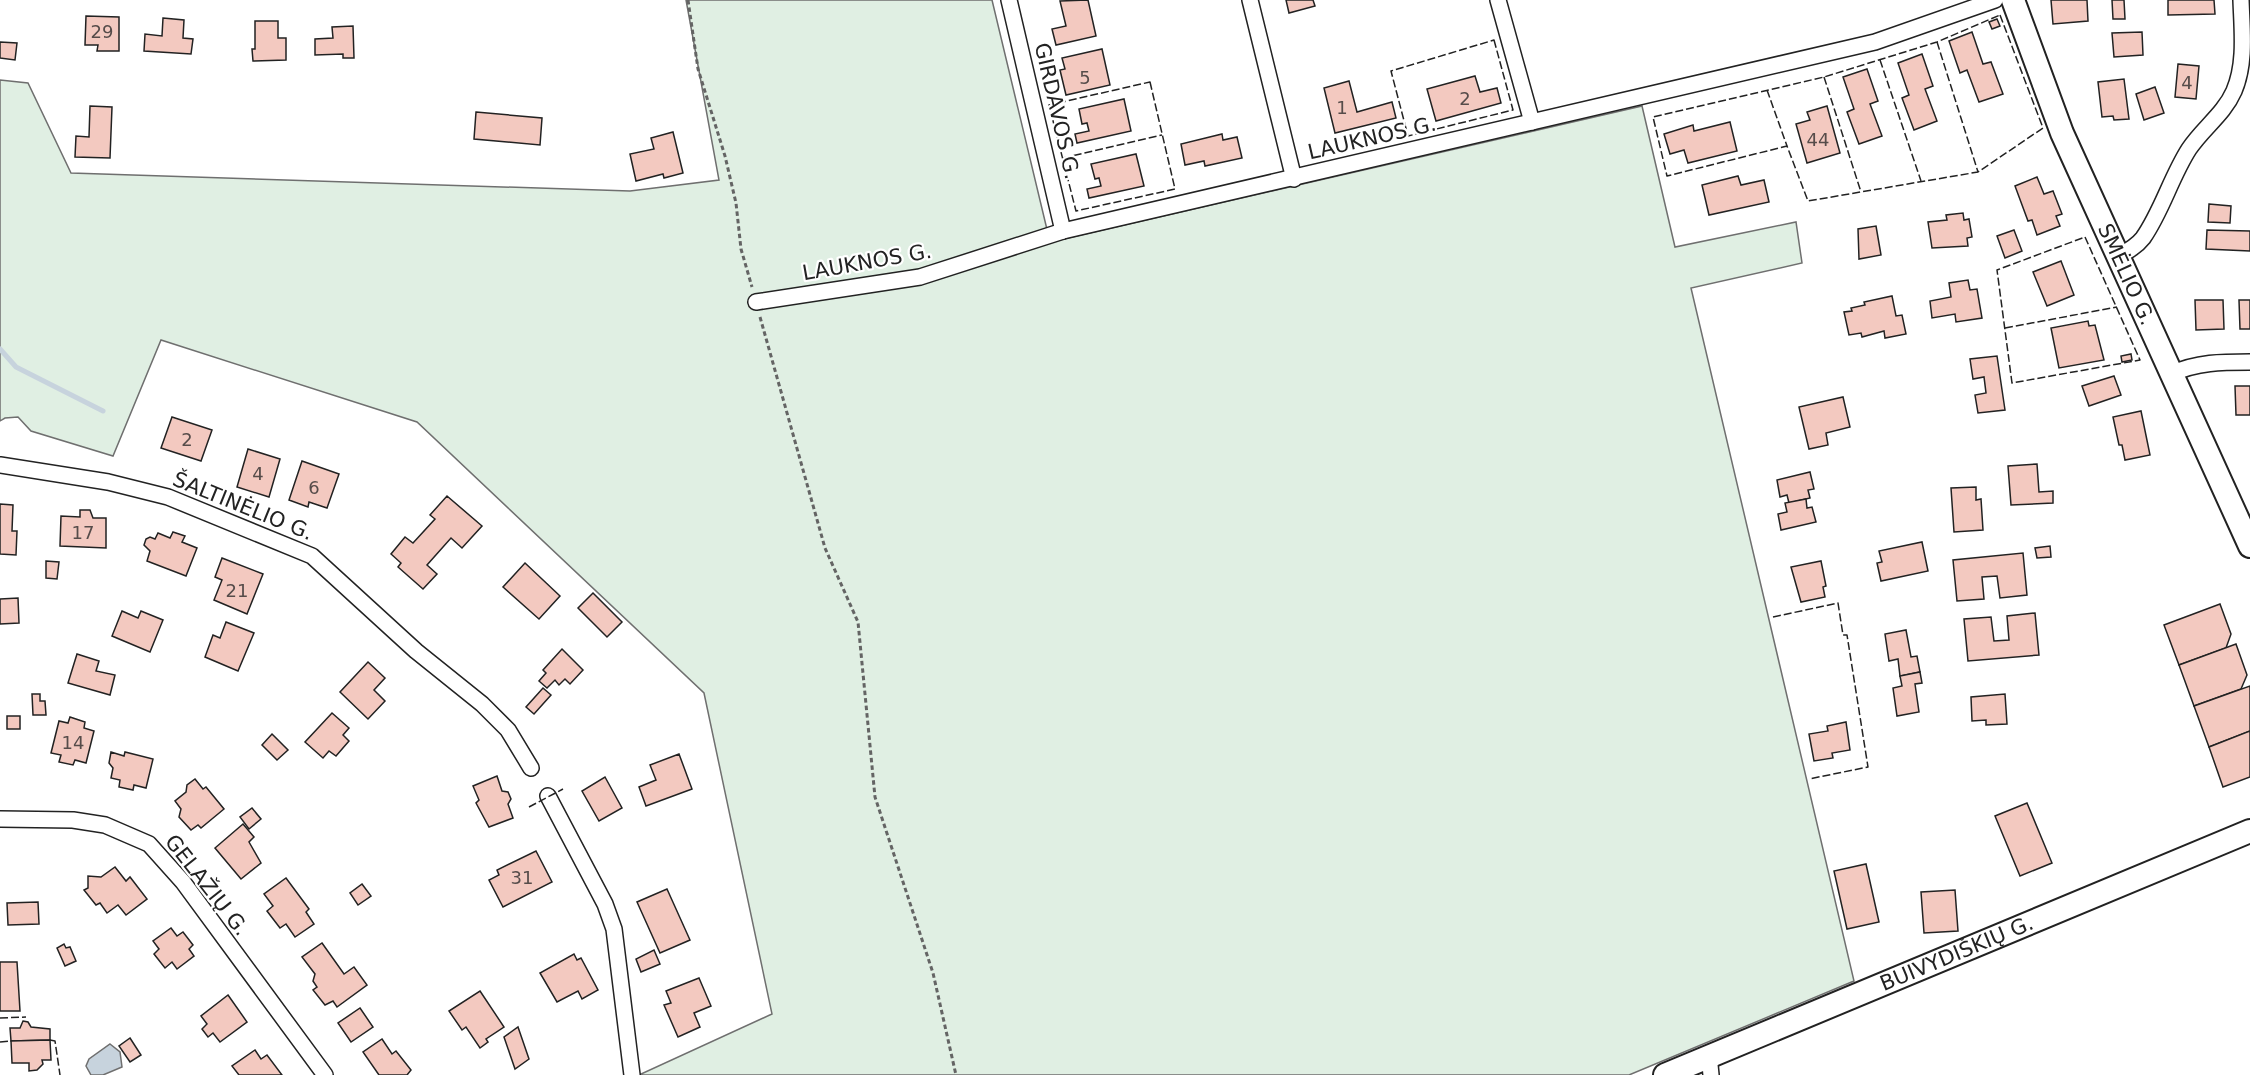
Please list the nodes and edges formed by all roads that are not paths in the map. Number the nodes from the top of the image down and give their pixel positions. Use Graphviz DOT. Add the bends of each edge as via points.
graph roads {
  1 [pos="1009,0"];
  2 [pos="1250,0"];
  3 [pos="1498,0"];
  4 [pos="1995,0"];
  5 [pos="2013,0"];
  6 [pos="2241,0"];
  7 [pos="1532,122"];
  8 [pos="1294,178"];
  9 [pos="1064,231"];
  10 [pos="2117,257"];
  11 [pos="756,302"];
  12 [pos="2250,362"];
  13 [pos="2171,374"];
  14 [pos="0,465"];
  15 [pos="2250,546"];
  16 [pos="531,768"];
  17 [pos="548,796"];
  18 [pos="0,819"];
  19 [pos="2250,831"];
  20 [pos="1710,1065"];
  21 [pos="325,1075"];
  22 [pos="632,1075"];
  23 [pos="1665,1075"];
  1 -- 9 [label="street, GIRDAVOS G."];
  2 -- 8 [label="street"];
  3 -- 7 [label="street"];
  4 -- 7 [label="street, LAUKNOS G." via="1875,42"];
  5 -- 10 [label="main road, SMĖLIO G." via="2062,133"];
  6 -- 10 [label="street" via="2242,64 2234,91 2220,114 2191,146 2142,239"];
  7 -- 8 [label="street, LAUKNOS G."];
  8 -- 9 [label="street, LAUKNOS G."];
  9 -- 11 [label="street, LAUKNOS G." via="920,278"];
  10 -- 13 [label="main road, SMĖLIO G."];
  12 -- 13 [label="street" via="2209,363"];
  13 -- 15 [label="main road, SMĖLIO G."];
  14 -- 16 [label="street, ŠALTINĖLIO G." via="108,482 168,497 312,556 416,651 482,704 508,730"];
  17 -- 22 [label="street" via="605,904 614,929"];
  18 -- 21 [label="street, GELAŽIŲ G." via="73,820 105,825 149,844 183,882"];
  19 -- 20 [label="main road, BUIVYDIŠKIŲ G."];
  20 -- 23 [label="main road, BUIVYDIŠKIŲ G."];
}
